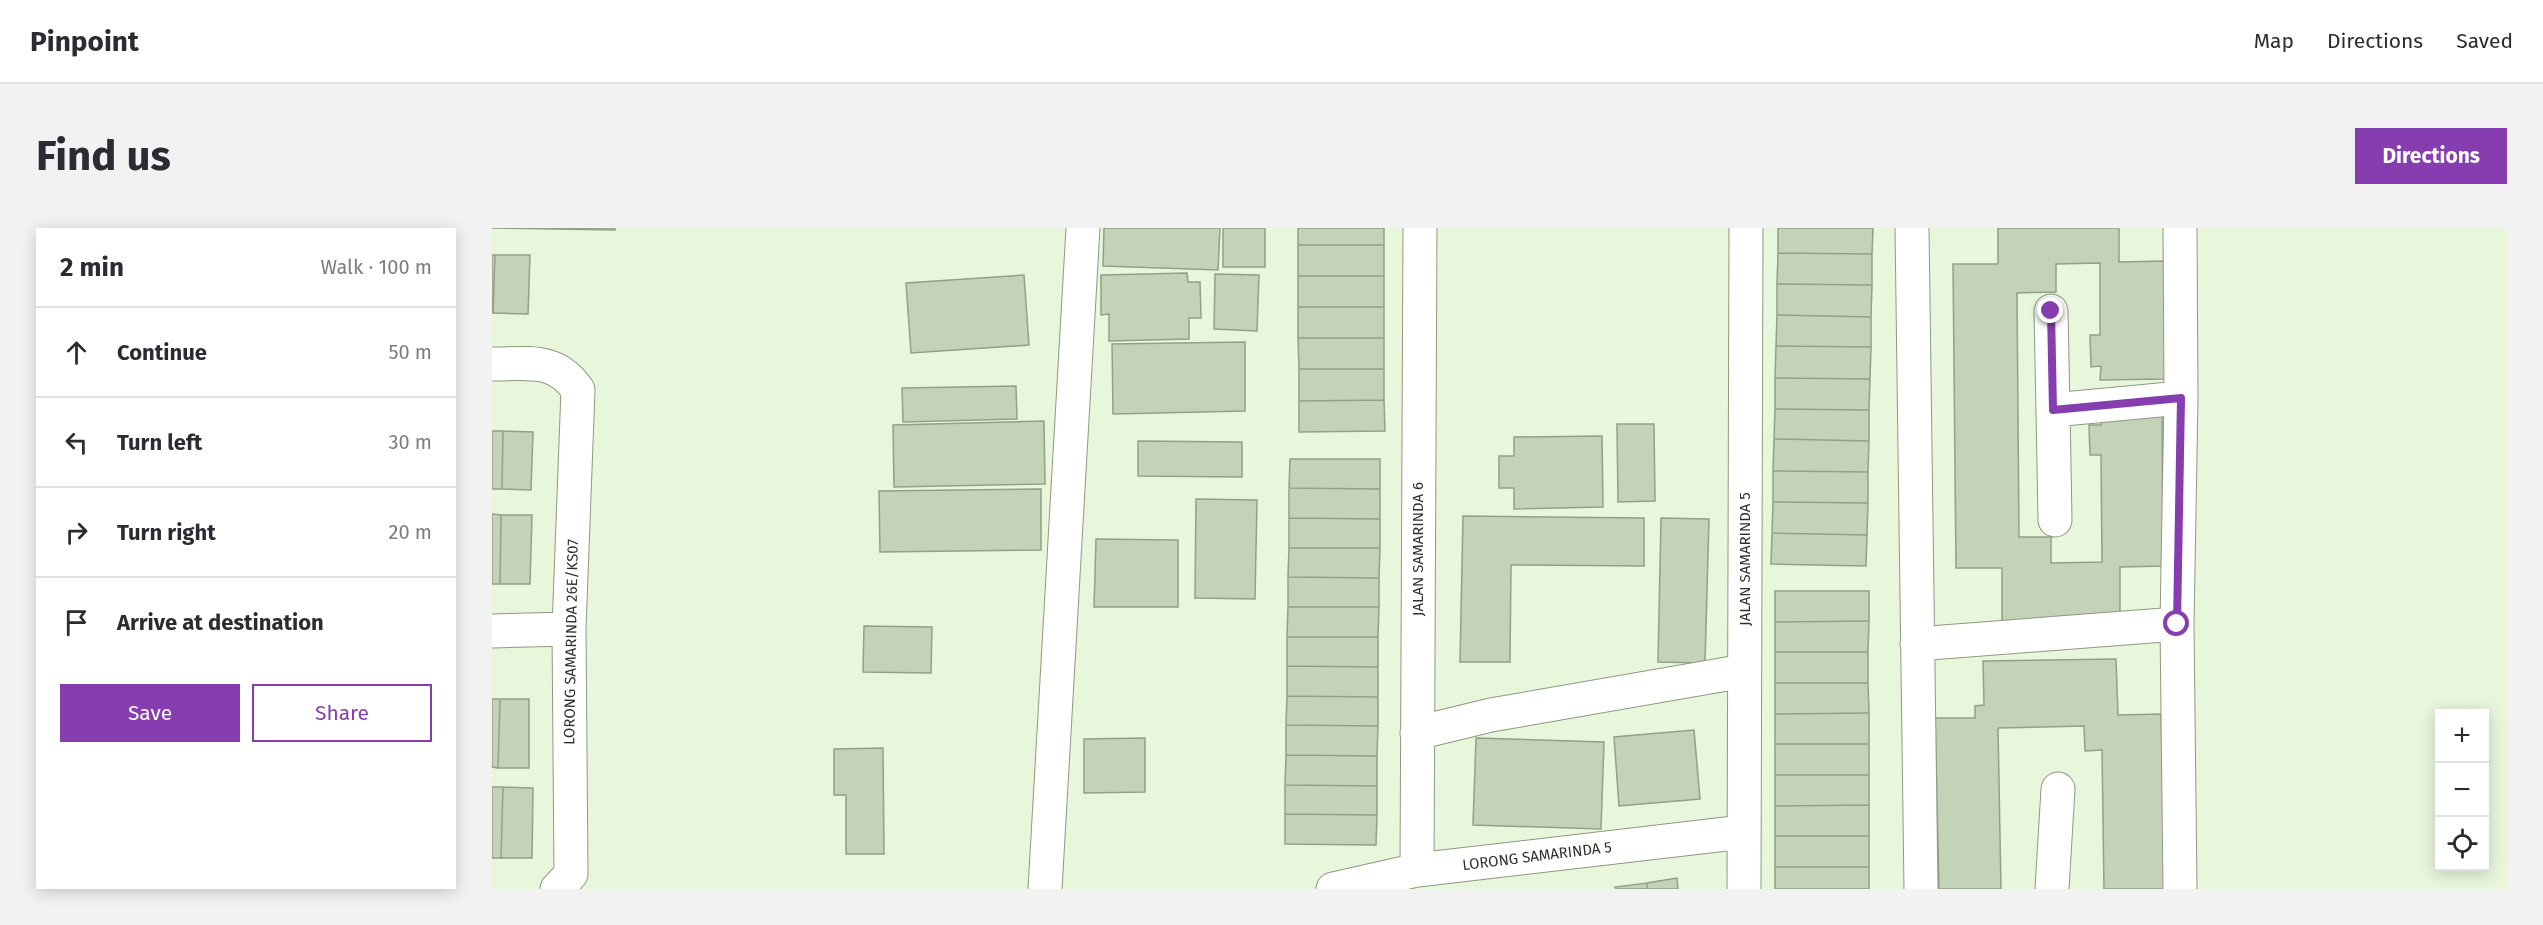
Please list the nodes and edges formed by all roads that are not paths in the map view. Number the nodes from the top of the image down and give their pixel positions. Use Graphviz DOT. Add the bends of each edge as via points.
graph roads {
  1 [pos="1083,228"];
  2 [pos="1420,228"];
  3 [pos="1746,228"];
  4 [pos="1912,228"];
  5 [pos="2180,228"];
  6 [pos="2051,311"];
  7 [pos="492,364"];
  8 [pos="2181,398"];
  9 [pos="2053,410"];
  10 [pos="2055,520"];
  11 [pos="2177,624"];
  12 [pos="569,629"];
  13 [pos="492,631"];
  14 [pos="1917,644"];
  15 [pos="1744,671"];
  16 [pos="1417,733"];
  17 [pos="2058,789"];
  18 [pos="1743,832"];
  19 [pos="1417,870"];
  20 [pos="557,889"];
  21 [pos="1045,889"];
  22 [pos="1333,889"];
  23 [pos="1744,889"];
  24 [pos="1921,889"];
  25 [pos="2052,889"];
  26 [pos="2180,889"];
  1 -- 21 [label="street"];
  2 -- 16 [label="street, JALAN SAMARINDA 6"];
  3 -- 15 [label="street, JALAN SAMARINDA 5"];
  4 -- 14 [label="street"];
  5 -- 8 [label="street"];
  6 -- 9 [label="street"];
  7 -- 12 [label="street, LORONG SAMARINDA 26E/KS07" via="550,365 569,376 578,390"];
  8 -- 9 [label="street"];
  8 -- 11 [label="street"];
  9 -- 10 [label="street"];
  11 -- 14 [label="street"];
  11 -- 26 [label="street"];
  12 -- 13 [label="street"];
  12 -- 20 [label="street, LORONG SAMARINDA 26E/KS07" via="571,874"];
  14 -- 24 [label="street"];
  15 -- 16 [label="street" via="1491,715"];
  15 -- 18 [label="street, JALAN SAMARINDA 5"];
  16 -- 19 [label="street, JALAN SAMARINDA 6"];
  17 -- 25 [label="street"];
  18 -- 19 [label="street, LORONG SAMARINDA 5"];
  18 -- 23 [label="street, JALAN SAMARINDA 5"];
  19 -- 22 [label="street, LORONG SAMARINDA 5"];
}
